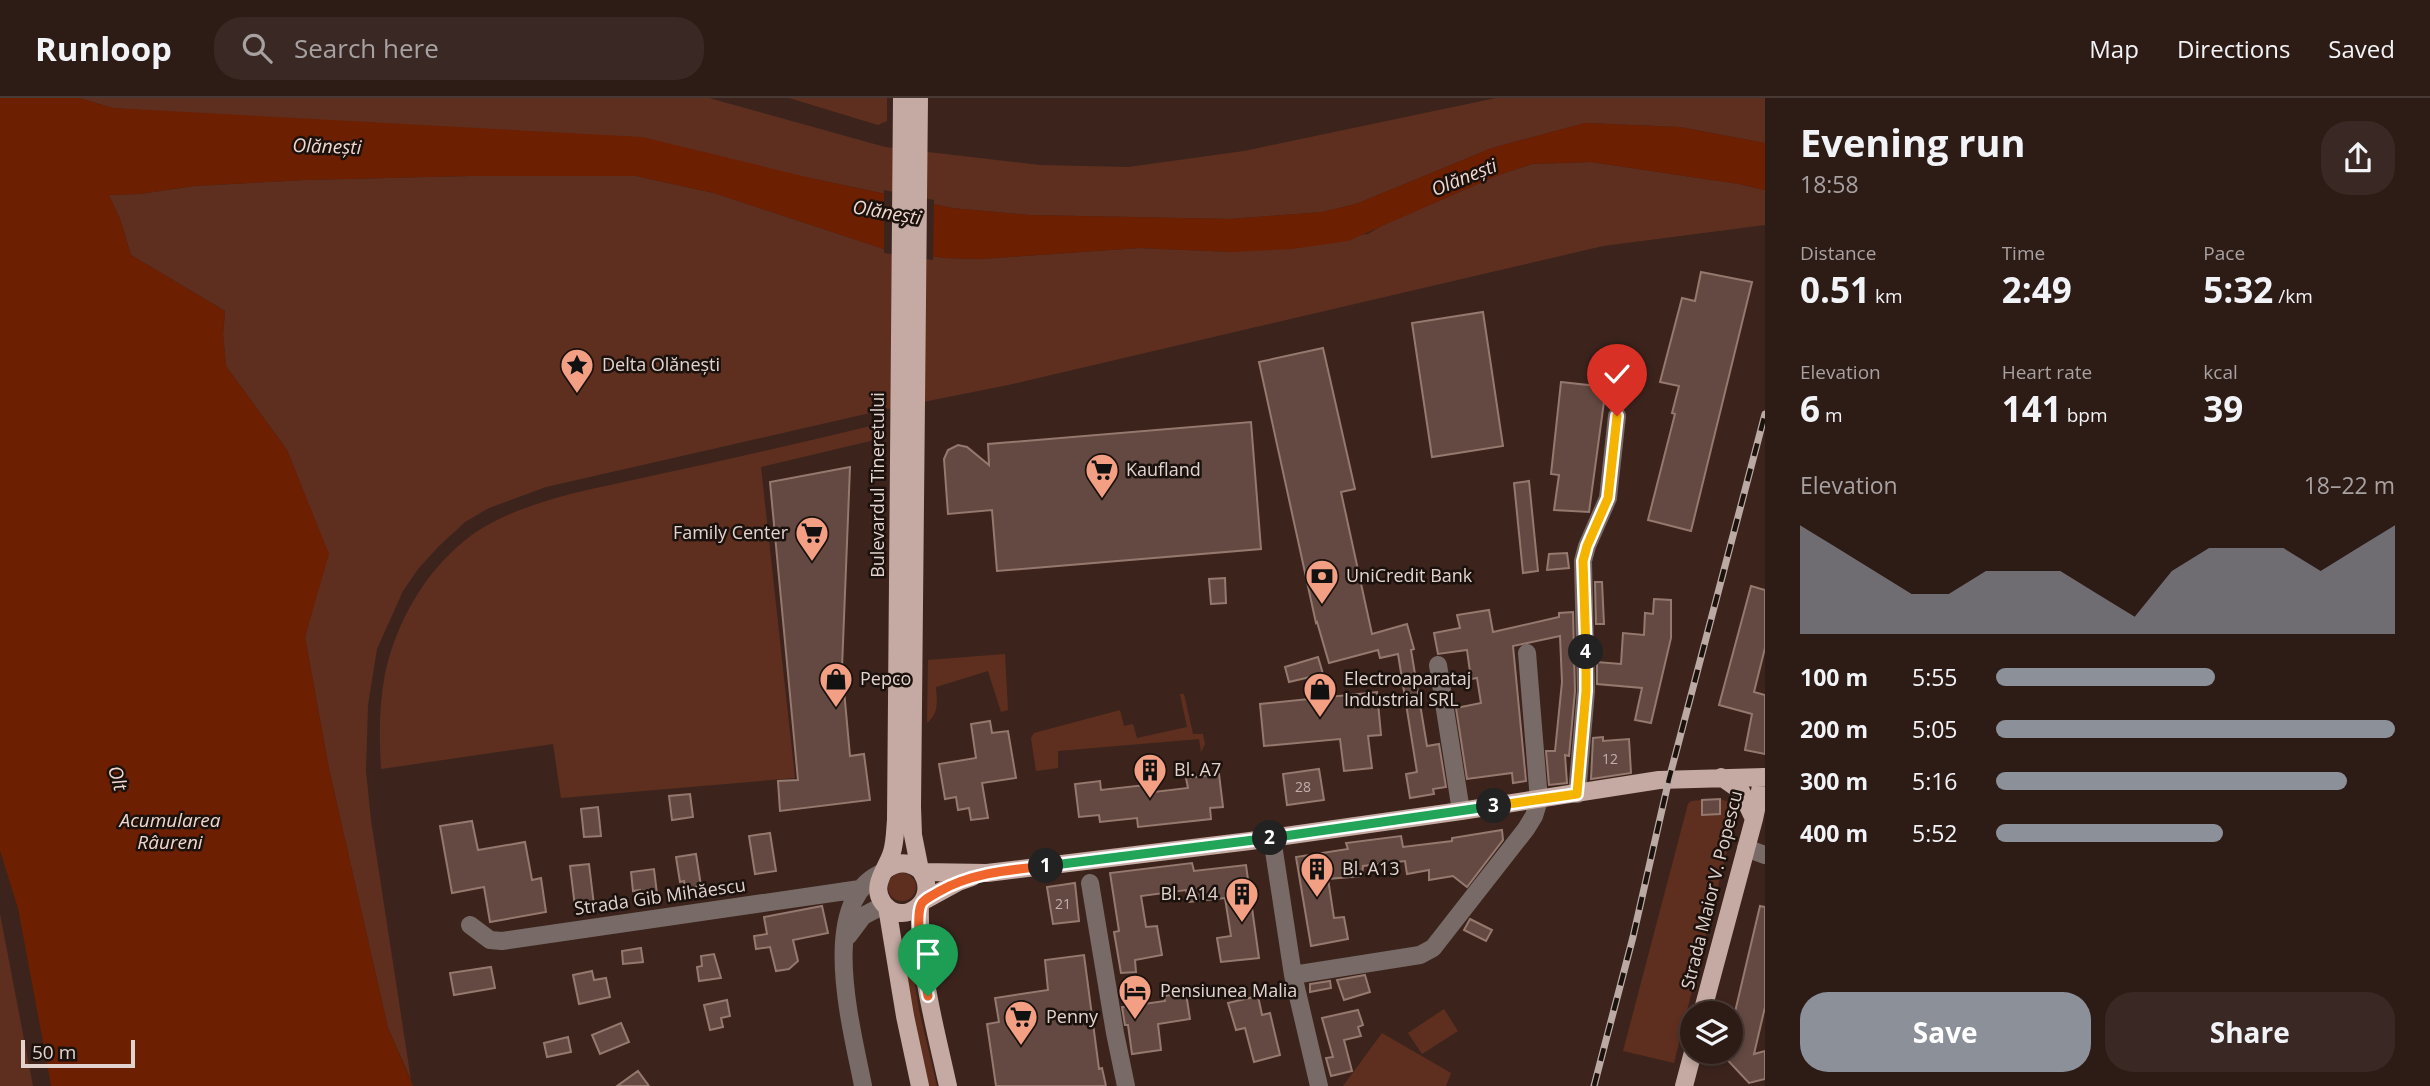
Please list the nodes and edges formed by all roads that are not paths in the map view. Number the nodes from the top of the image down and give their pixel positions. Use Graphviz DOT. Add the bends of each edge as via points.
graph roads {
  1 [pos="902,98"];
  2 [pos="919,98"];
  3 [pos="910,136"];
  4 [pos="907,412"];
  5 [pos="1617,416"];
  6 [pos="1527,653"];
  7 [pos="1438,665"];
  8 [pos="1721,777"];
  9 [pos="1764,777"];
  10 [pos="1577,794"];
  11 [pos="1539,800"];
  12 [pos="1461,811"];
  13 [pos="1759,812"];
  14 [pos="1272,838"];
  15 [pos="1746,848"];
  16 [pos="1765,855"];
  17 [pos="885,871"];
  18 [pos="921,871"];
  19 [pos="987,873"];
  20 [pos="1090,883"];
  21 [pos="859,889"];
  22 [pos="923,903"];
  23 [pos="886,906"];
  24 [pos="470,925"];
  25 [pos="845,946"];
  26 [pos="1293,975"];
  27 [pos="1705,1001"];
  28 [pos="1690,1064"];
  29 [pos="863,1086"];
  30 [pos="919,1086"];
  31 [pos="948,1086"];
  32 [pos="1126,1086"];
  33 [pos="1319,1086"];
  34 [pos="1684,1086"];
  1 -- 3 [label="main road, Bulevardul Tineretului"];
  2 -- 3 [label="main road, Bulevardul Tineretului"];
  3 -- 4 [label="main road, Bulevardul Tineretului"];
  4 -- 17 [label="main road, Bulevardul Tineretului" via="896,820"];
  4 -- 18 [label="main road, Bulevardul Tineretului" via="912,807"];
  5 -- 10 [label="street" via="1608,498 1583,561 1586,691"];
  6 -- 11 [label="street"];
  7 -- 12 [label="street"];
  8 -- 9 [label="main road"];
  8 -- 10 [label="main road" via="1660,780"];
  8 -- 13 [label="main road"];
  9 -- 13 [label="main road, Strada Maior V. Popescu"];
  10 -- 11 [label="main road"];
  11 -- 12 [label="main road"];
  11 -- 26 [label="street" via="1526,829 1433,948 1420,955"];
  12 -- 14 [label="main road"];
  13 -- 15 [label="main road, Strada Maior V. Popescu"];
  14 -- 19 [label="main road"];
  14 -- 26 [label="street"];
  15 -- 16 [label="street"];
  15 -- 27 [label="main road, Strada Maior V. Popescu"];
  17 -- 18 [label="main road" via="903,863"];
  17 -- 21 [label="street"];
  17 -- 23 [label="main road, Bulevardul Tineretului" via="878,888"];
  18 -- 19 [label="main road"];
  18 -- 22 [label="main road, Bulevardul Tineretului" via="928,886"];
  19 -- 22 [label="main road" via="958,882"];
  20 -- 32 [label="street"];
  21 -- 24 [label="street, Strada Gib Mihăescu" via="502,941 490,940"];
  21 -- 25 [label="street"];
  22 -- 23 [label="main road" via="904,913"];
  22 -- 31 [label="main road, Bulevardul Tineretului" via="925,977"];
  23 -- 25 [label="street" via="857,921"];
  23 -- 30 [label="main road, Bulevardul Tineretului"];
  25 -- 29 [label="street" via="844,981"];
  26 -- 33 [label="street"];
  28 -- 34 [label="main road"];
}
